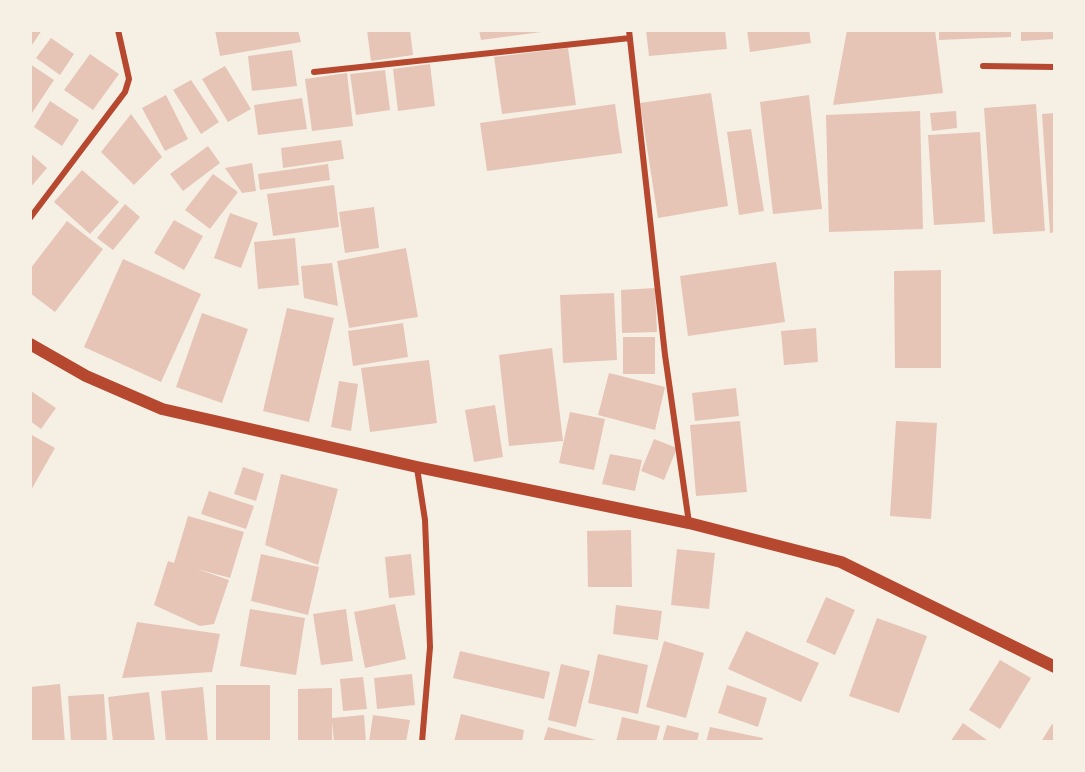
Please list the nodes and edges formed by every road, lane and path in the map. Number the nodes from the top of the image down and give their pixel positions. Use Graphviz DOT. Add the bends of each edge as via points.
graph roads {
  1 [pos="118,30"];
  2 [pos="628,30"];
  3 [pos="630,38"];
  4 [pos="983,66"];
  5 [pos="1055,67"];
  6 [pos="314,72"];
  7 [pos="30,218"];
  8 [pos="30,344"];
  9 [pos="417,467"];
  10 [pos="689,523"];
  11 [pos="1055,667"];
  12 [pos="422,742"];
  1 -- 7 [label="street" via="129,79 125,92"];
  2 -- 3 [label="street"];
  3 -- 6 [label="street"];
  3 -- 10 [label="street" via="665,355"];
  4 -- 5 [label="street"];
  8 -- 9 [label="main road" via="86,376 162,409"];
  9 -- 10 [label="main road"];
  9 -- 12 [label="street" via="425,520 430,647"];
  10 -- 11 [label="main road" via="841,562"];
}
